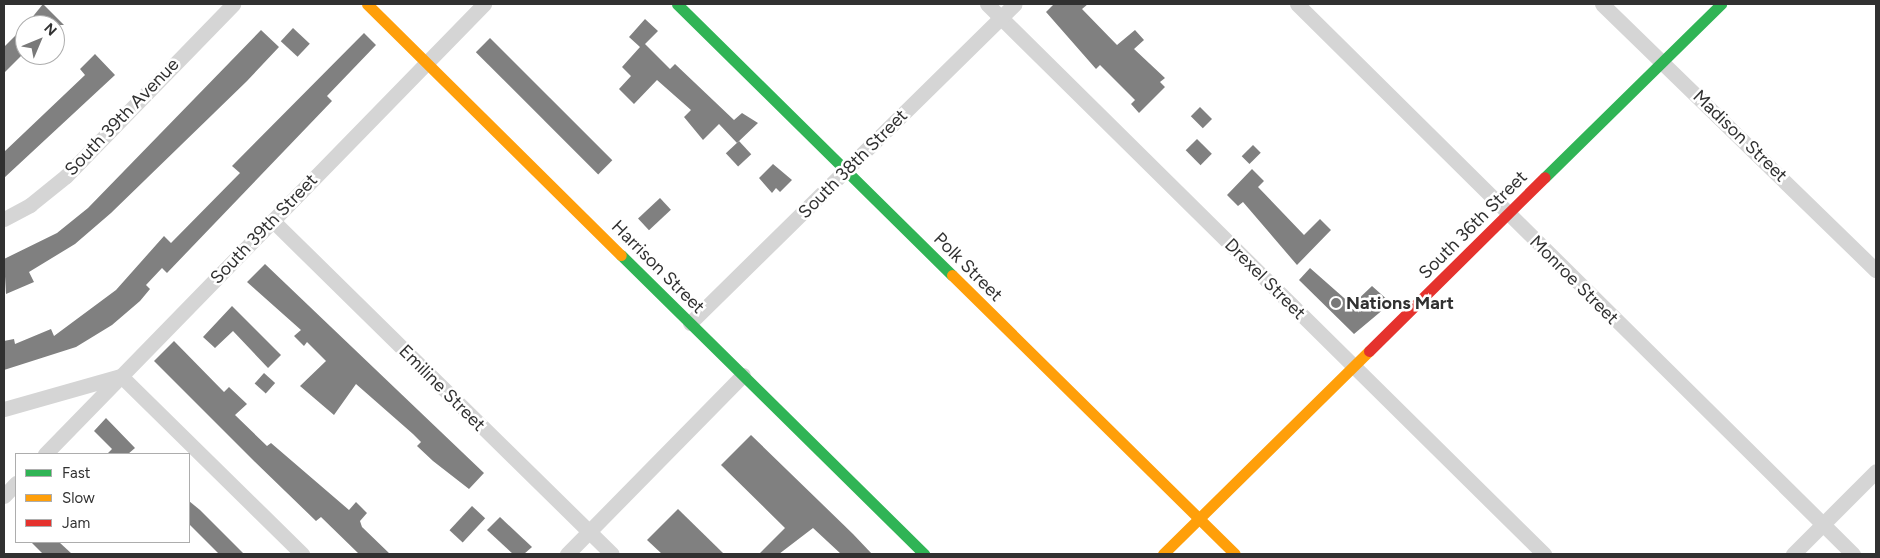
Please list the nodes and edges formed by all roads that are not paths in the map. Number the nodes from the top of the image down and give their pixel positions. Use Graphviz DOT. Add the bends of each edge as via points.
graph roads {
  1 [pos="233,4"];
  2 [pos="367,4"];
  3 [pos="484,4"];
  4 [pos="678,4"];
  5 [pos="987,4"];
  6 [pos="1015,4"];
  7 [pos="1296,4"];
  8 [pos="1602,4"];
  9 [pos="1721,4"];
  10 [pos="1001,18"];
  11 [pos="1662,62"];
  12 [pos="426,63"];
  13 [pos="846,171"];
  14 [pos="1508,214"];
  15 [pos="4,219"];
  16 [pos="273,221"];
  17 [pos="1876,270"];
  18 [pos="690,323"];
  19 [pos="1354,367"];
  20 [pos="743,375"];
  21 [pos="121,376"];
  22 [pos="4,409"];
  23 [pos="46,453"];
  24 [pos="1876,471"];
  25 [pos="15,484"];
  26 [pos="4,496"];
  27 [pos="1199,519"];
  28 [pos="1823,524"];
  29 [pos="589,531"];
  30 [pos="302,554"];
  31 [pos="567,554"];
  32 [pos="612,554"];
  33 [pos="924,554"];
  34 [pos="1163,554"];
  35 [pos="1235,554"];
  36 [pos="1544,554"];
  37 [pos="1793,554"];
  38 [pos="1853,554"];
  1 -- 15 [label="street, South 39th Avenue" via="66,176 30,205"];
  2 -- 12 [label="main road, Harrison Street"];
  3 -- 12 [label="street, South 39th Street"];
  4 -- 13 [label="main road, Polk Street"];
  5 -- 10 [label="street, Drexel Street"];
  6 -- 10 [label="street, South 38th Street"];
  7 -- 14 [label="street, Monroe Street"];
  8 -- 11 [label="street, Madison Street"];
  9 -- 11 [label="main road, South 36th Street"];
  10 -- 13 [label="street, South 38th Street"];
  10 -- 19 [label="street, Drexel Street"];
  11 -- 14 [label="main road, South 36th Street"];
  11 -- 17 [label="street, Madison Street"];
  12 -- 16 [label="street, South 39th Street"];
  12 -- 18 [label="main road, Harrison Street"];
  13 -- 18 [label="street, South 38th Street"];
  13 -- 27 [label="main road, Polk Street"];
  14 -- 19 [label="main road, South 36th Street"];
  14 -- 28 [label="street, Monroe Street"];
  16 -- 21 [label="street, South 39th Street"];
  16 -- 29 [label="street, Emiline Street"];
  18 -- 20 [label="main road, Harrison Street"];
  19 -- 27 [label="main road, South 36th Street"];
  19 -- 36 [label="street, Drexel Street"];
  20 -- 29 [label="street"];
  20 -- 33 [label="main road, Harrison Street"];
  21 -- 22 [label="street"];
  21 -- 23 [label="street, South 39th Street"];
  21 -- 30 [label="street"];
  24 -- 28 [label="street"];
  25 -- 26 [label="street"];
  27 -- 34 [label="main road, South 36th Street"];
  27 -- 35 [label="main road, Polk Street"];
  28 -- 37 [label="street"];
  28 -- 38 [label="street, Monroe Street"];
  29 -- 31 [label="street"];
  29 -- 32 [label="street, Emiline Street"];
}
